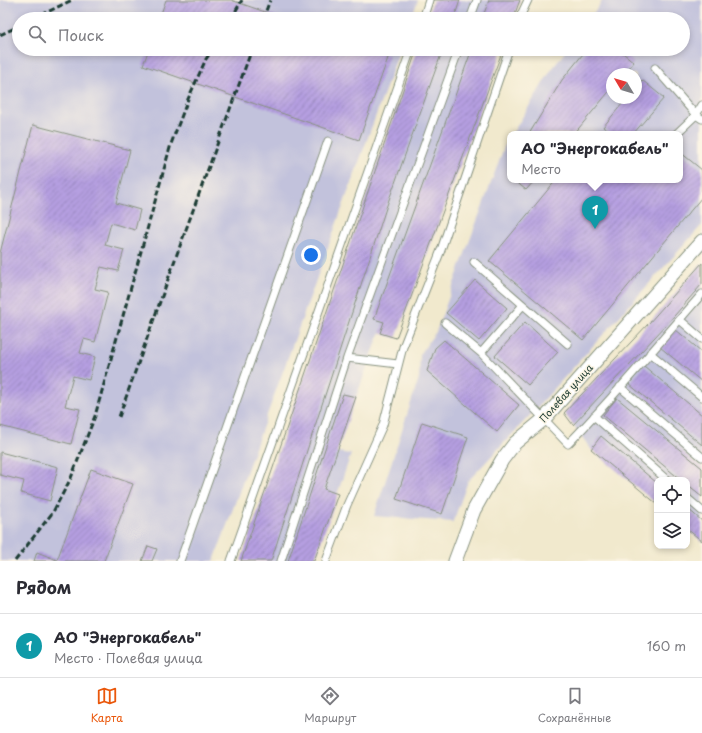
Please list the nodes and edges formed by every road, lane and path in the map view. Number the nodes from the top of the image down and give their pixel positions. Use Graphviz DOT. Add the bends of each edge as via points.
graph roads {
  1 [pos="430,0"];
  2 [pos="477,0"];
  3 [pos="528,0"];
  4 [pos="425,12"];
  5 [pos="473,12"];
  6 [pos="522,12"];
  7 [pos="410,56"];
  8 [pos="456,56"];
  9 [pos="507,56"];
  10 [pos="655,68"];
  11 [pos="702,105"];
  12 [pos="699,117"];
  13 [pos="680,131"];
  14 [pos="328,141"];
  15 [pos="702,240"];
  16 [pos="474,262"];
  17 [pos="702,294"];
  18 [pos="523,304"];
  19 [pos="680,320"];
  20 [pos="445,323"];
  21 [pos="702,339"];
  22 [pos="568,344"];
  23 [pos="481,353"];
  24 [pos="650,353"];
  25 [pos="347,358"];
  26 [pos="398,364"];
  27 [pos="620,387"];
  28 [pos="702,397"];
  29 [pos="594,416"];
  30 [pos="544,419"];
  31 [pos="702,457"];
  32 [pos="664,477"];
  33 [pos="690,501"];
  34 [pos="702,511"];
  35 [pos="180,561"];
  36 [pos="231,561"];
  37 [pos="281,561"];
  38 [pos="326,561"];
  39 [pos="455,561"];
  1 -- 4 [label="lane"];
  2 -- 5 [label="lane"];
  3 -- 6 [label="lane"];
  7 -- 36 [label="lane"];
  8 -- 25 [label="lane"];
  9 -- 26 [label="lane" via="441,250"];
  10 -- 12 [label="lane"];
  11 -- 12 [label="lane"];
  12 -- 13 [label="lane"];
  14 -- 35 [label="lane"];
  15 -- 30 [label="street, Полевая улица"];
  16 -- 18 [label="lane"];
  17 -- 19 [label="lane"];
  18 -- 22 [label="lane"];
  18 -- 23 [label="lane"];
  19 -- 21 [label="lane"];
  19 -- 24 [label="lane"];
  20 -- 23 [label="lane"];
  23 -- 30 [label="lane"];
  24 -- 27 [label="lane"];
  24 -- 28 [label="lane"];
  25 -- 26 [label="lane"];
  25 -- 37 [label="lane"];
  26 -- 38 [label="lane" via="383,425 346,505"];
  27 -- 29 [label="lane"];
  27 -- 31 [label="lane"];
  29 -- 30 [label="lane" via="568,444"];
  29 -- 32 [label="lane"];
  30 -- 39 [label="street, Полевая улица" via="516,443 502,460 474,510"];
  33 -- 34 [label="lane"];
}
